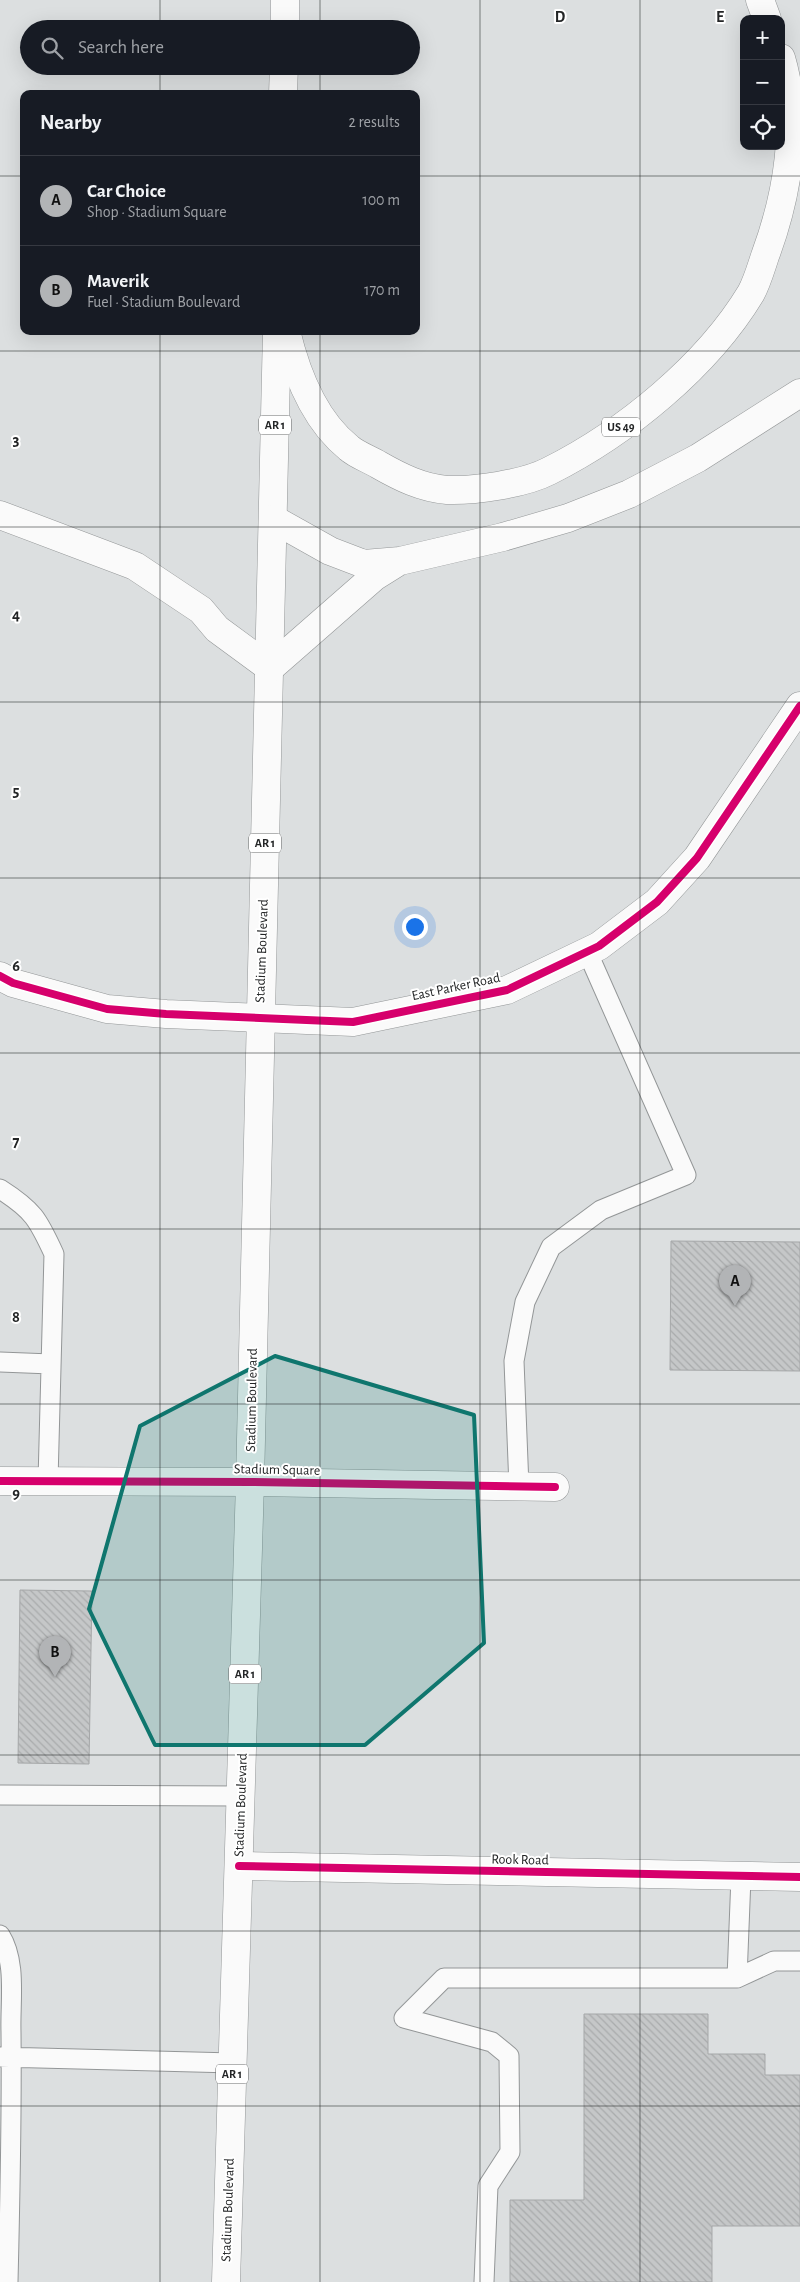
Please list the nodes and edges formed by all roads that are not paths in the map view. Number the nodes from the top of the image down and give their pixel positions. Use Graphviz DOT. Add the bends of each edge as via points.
graph roads {
  1 [pos="285,0"];
  2 [pos="760,0"];
  3 [pos="766,15"];
  4 [pos="285,20"];
  5 [pos="782,60"];
  6 [pos="284,75"];
  7 [pos="283,90"];
  8 [pos="277,335"];
  9 [pos="287,335"];
  10 [pos="800,393"];
  11 [pos="0,515"];
  12 [pos="273,519"];
  13 [pos="400,561"];
  14 [pos="270,668"];
  15 [pos="800,706"];
  16 [pos="587,951"];
  17 [pos="0,976"];
  18 [pos="261,1018"];
  19 [pos="0,1189"];
  20 [pos="0,1362"];
  21 [pos="50,1364"];
  22 [pos="0,1481"];
  23 [pos="48,1481"];
  24 [pos="250,1482"];
  25 [pos="519,1487"];
  26 [pos="554,1487"];
  27 [pos="0,1795"];
  28 [pos="241,1796"];
  29 [pos="239,1866"];
  30 [pos="741,1877"];
  31 [pos="800,1877"];
  32 [pos="0,1936"];
  33 [pos="800,1961"];
  34 [pos="738,1978"];
  35 [pos="6,2057"];
  36 [pos="232,2064"];
  37 [pos="8,2282"];
  38 [pos="226,2282"];
  39 [pos="484,2282"];
  1 -- 4 [label="main road"];
  2 -- 3 [label="main road"];
  5 -- 9 [label="main road, US 49" via="790,81 793,142 779,218 752,291 717,340 666,392 617,430 547,472 506,485 447,490 406,480 348,448 316,411"];
  6 -- 7 [label="main road"];
  8 -- 12 [label="main road, AR 1"];
  10 -- 13 [label="main road" via="698,458 629,494 568,518"];
  11 -- 14 [label="main road" via="135,566 201,610 217,629"];
  12 -- 13 [label="main road" via="330,551 364,564"];
  12 -- 14 [label="main road, Stadium Boulevard / AR 1"];
  13 -- 14 [label="main road" via="374,577"];
  14 -- 18 [label="main road, Stadium Boulevard / AR 1"];
  15 -- 16 [label="main road, East Parker Road" via="697,858 657,902 599,946"];
  16 -- 18 [label="main road, East Parker Road" via="507,990 353,1022"];
  16 -- 25 [label="lane" via="686,1175 600,1210 551,1247 525,1302 514,1361"];
  17 -- 18 [label="main road, East Parker Road" via="14,983 107,1009"];
  18 -- 24 [label="main road, Stadium Boulevard / AR 1"];
  19 -- 21 [label="lane" via="25,1204 40,1224 54,1254"];
  20 -- 21 [label="lane"];
  21 -- 23 [label="lane"];
  22 -- 23 [label="main road, Stadium Square"];
  23 -- 24 [label="main road, Stadium Square"];
  24 -- 25 [label="main road, Stadium Square"];
  24 -- 28 [label="main road, Stadium Boulevard / AR 1"];
  25 -- 26 [label="main road, Stadium Square"];
  27 -- 28 [label="lane"];
  28 -- 29 [label="main road, Stadium Boulevard / AR 1"];
  29 -- 30 [label="main road, Rook Road"];
  29 -- 36 [label="main road, Stadium Boulevard / AR 1"];
  30 -- 31 [label="main road, Rook Road"];
  30 -- 34 [label="lane"];
  32 -- 35 [label="lane" via="7,1946 10,1967"];
  33 -- 34 [label="lane" via="774,1961"];
  34 -- 39 [label="lane" via="444,1978 404,2018 492,2042 509,2056 510,2152 488,2186"];
  35 -- 36 [label="lane"];
  35 -- 37 [label="lane"];
  36 -- 38 [label="main road, Stadium Boulevard / AR 1"];
}
